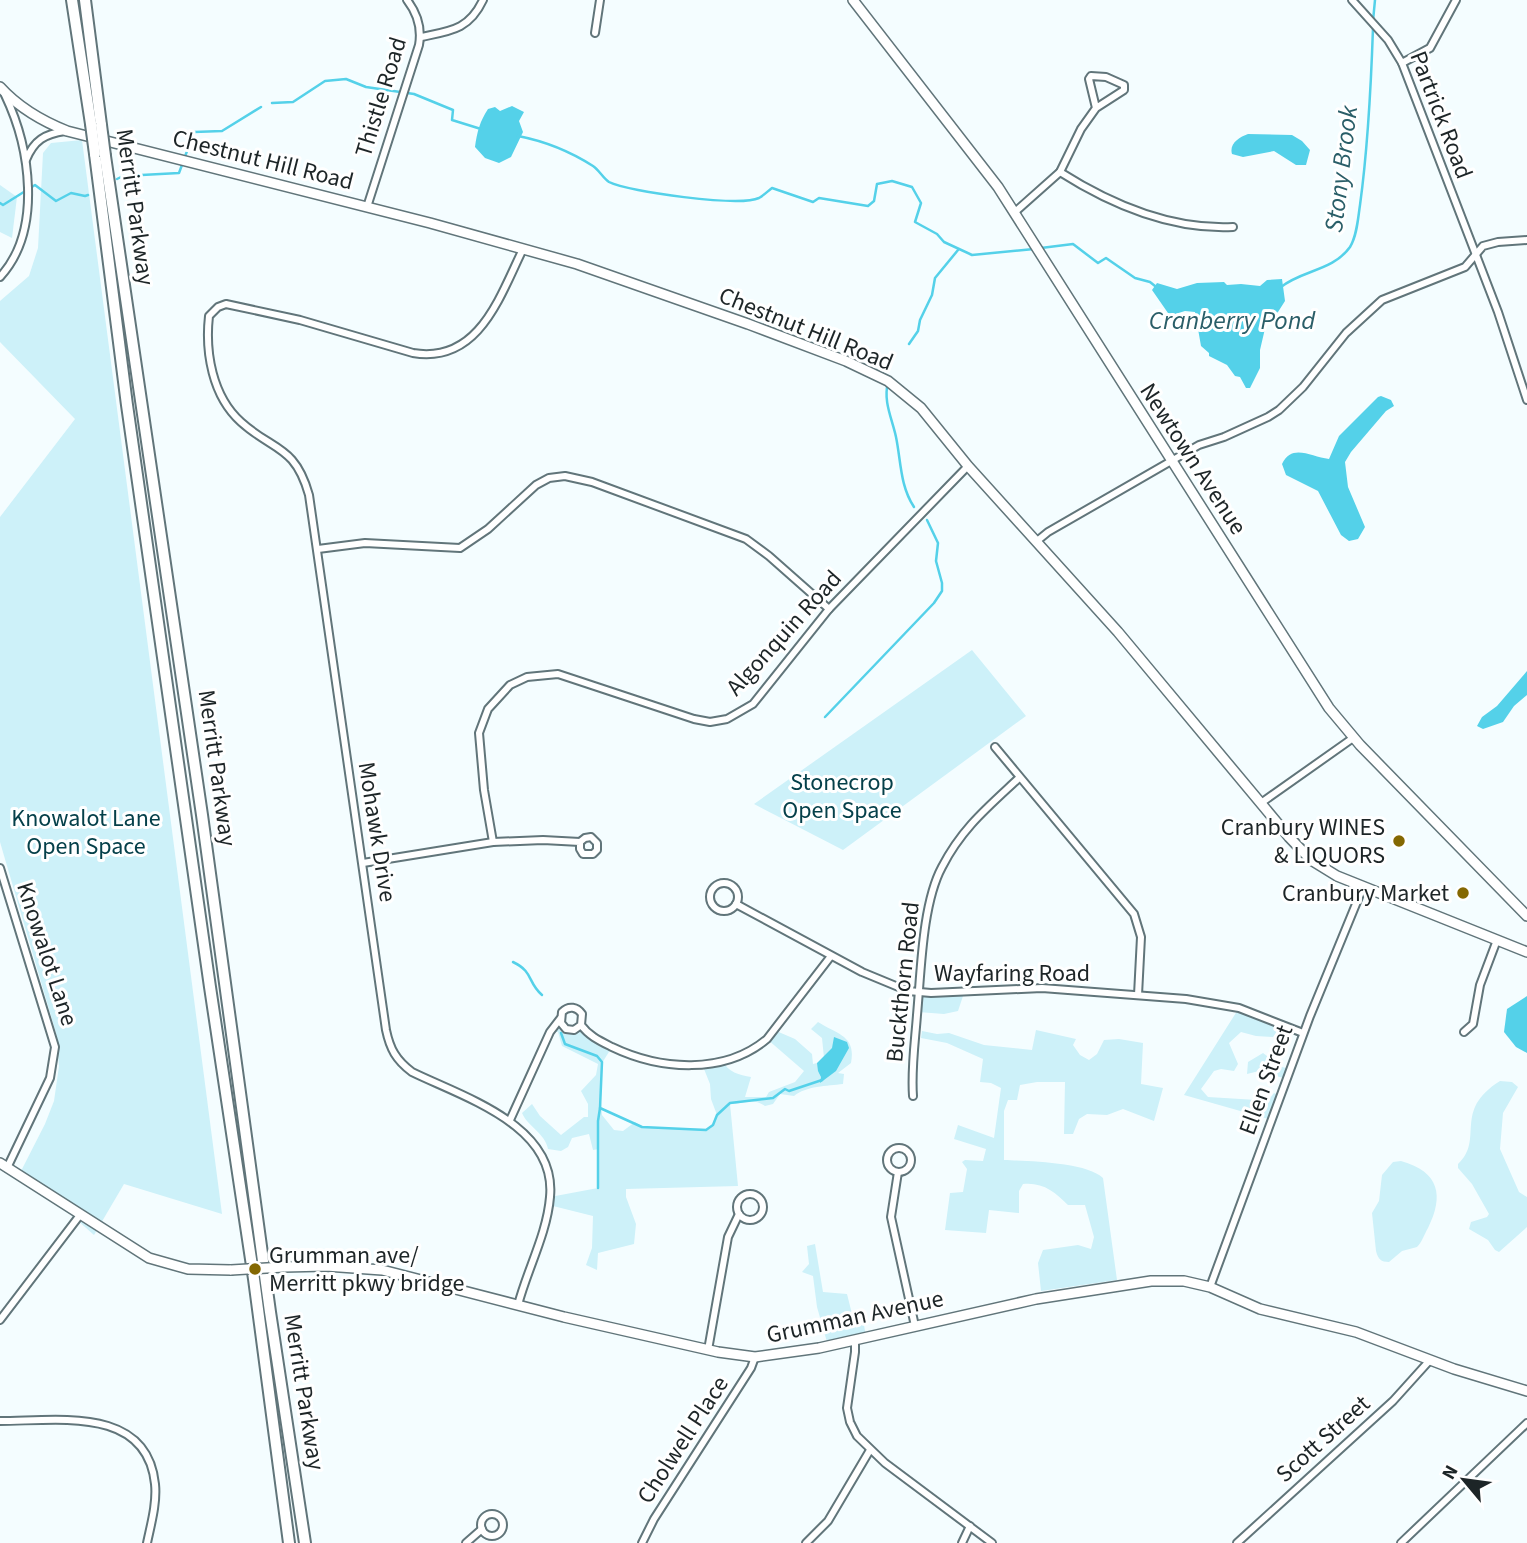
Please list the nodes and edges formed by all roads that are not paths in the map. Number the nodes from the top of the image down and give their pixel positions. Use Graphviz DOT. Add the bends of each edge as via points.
graph roads {
  1 [pos="72,0"];
  2 [pos="85,0"];
  3 [pos="407,0"];
  4 [pos="483,0"];
  5 [pos="600,0"];
  6 [pos="853,0"];
  7 [pos="1352,0"];
  8 [pos="1456,0"];
  9 [pos="595,33"];
  10 [pos="421,37"];
  11 [pos="1402,63"];
  12 [pos="1,89"];
  13 [pos="1096,108"];
  14 [pos="96,125"];
  15 [pos="67,131"];
  16 [pos="100,155"];
  17 [pos="26,160"];
  18 [pos="1060,172"];
  19 [pos="366,207"];
  20 [pos="1015,212"];
  21 [pos="1233,228"];
  22 [pos="1527,240"];
  23 [pos="523,249"];
  24 [pos="1475,256"];
  25 [pos="0,277"];
  26 [pos="1527,400"];
  27 [pos="1171,461"];
  28 [pos="968,467"];
  29 [pos="1037,541"];
  30 [pos="318,549"];
  31 [pos="829,609"];
  32 [pos="1353,738"];
  33 [pos="995,747"];
  34 [pos="1020,778"];
  35 [pos="1261,803"];
  36 [pos="493,842"];
  37 [pos="580,842"];
  38 [pos="363,863"];
  39 [pos="0,868"];
  40 [pos="1363,887"];
  41 [pos="736,904"];
  42 [pos="1527,916"];
  43 [pos="1497,940"];
  44 [pos="1527,952"];
  45 [pos="831,956"];
  46 [pos="919,993"];
  47 [pos="1138,995"];
  48 [pos="560,1019"];
  49 [pos="581,1025"];
  50 [pos="1464,1032"];
  51 [pos="1303,1033"];
  52 [pos="913,1096"];
  53 [pos="510,1120"];
  54 [pos="4,1166"];
  55 [pos="898,1172"];
  56 [pos="739,1214"];
  57 [pos="80,1215"];
  58 [pos="1210,1287"];
  59 [pos="518,1305"];
  60 [pos="0,1320"];
  61 [pos="915,1326"];
  62 [pos="855,1340"];
  63 [pos="708,1350"];
  64 [pos="755,1357"];
  65 [pos="1430,1360"];
  66 [pos="1527,1391"];
  67 [pos="0,1422"];
  68 [pos="1527,1423"];
  69 [pos="870,1450"];
  70 [pos="970,1526"];
  71 [pos="482,1529"];
  72 [pos="147,1543"];
  73 [pos="289,1543"];
  74 [pos="305,1543"];
  75 [pos="466,1543"];
  76 [pos="642,1543"];
  77 [pos="806,1543"];
  78 [pos="962,1543"];
  79 [pos="992,1543"];
  80 [pos="1237,1543"];
  81 [pos="1401,1543"];
  1 -- 14 [label="highway, Merritt Parkway"];
  2 -- 14 [label="highway, Merritt Parkway"];
  3 -- 10 [label="street, Thistle Road"];
  4 -- 10 [label="street" via="475,16 459,28"];
  5 -- 9 [label="street"];
  6 -- 20 [label="street, Newtown Avenue"];
  7 -- 11 [label="street, Partrick Road"];
  8 -- 11 [label="street" via="1430,48"];
  10 -- 19 [label="street, Thistle Road"];
  11 -- 24 [label="street, Partrick Road"];
  12 -- 15 [label="street, Chestnut Hill Road" via="35,116"];
  12 -- 17 [label="street"];
  13 -- 13 [label="street" via="1091,76 1124,85 1124,90"];
  13 -- 18 [label="street"];
  14 -- 16 [label="highway, Merritt Parkway, bridge"];
  15 -- 17 [label="street" via="42,137"];
  15 -- 19 [label="street, Chestnut Hill Road"];
  16 -- 73 [label="highway, Merritt Parkway" via="129,419"];
  16 -- 74 [label="highway, Merritt Parkway" via="206,841"];
  17 -- 25 [label="street" via="20,244"];
  18 -- 20 [label="street"];
  18 -- 21 [label="street" via="1138,212 1175,222"];
  19 -- 23 [label="street, Chestnut Hill Road"];
  20 -- 27 [label="street, Newtown Avenue"];
  22 -- 24 [label="street" via="1488,244"];
  23 -- 28 [label="street, Chestnut Hill Road" via="729,317 880,376 921,408"];
  23 -- 30 [label="street, Mohawk Drive" via="482,327 458,347 439,354 413,353 239,305 226,304 209,316 207,334 220,395 243,424 292,458 304,476"];
  24 -- 26 [label="street, Partrick Road"];
  24 -- 27 [label="street" via="1465,267 1377,303 1303,387 1268,417"];
  27 -- 29 [label="street"];
  27 -- 32 [label="street, Newtown Avenue" via="1322,698"];
  28 -- 29 [label="street, Chestnut Hill Road"];
  28 -- 31 [label="street, Algonquin Road"];
  29 -- 35 [label="street, Chestnut Hill Road"];
  30 -- 31 [label="street" via="365,543 460,548 488,530 536,485 565,476 746,539"];
  30 -- 38 [label="street, Mohawk Drive"];
  31 -- 36 [label="street, Algonquin Road" via="760,696 727,719 694,719 558,674 527,677 510,685 488,709 480,733"];
  32 -- 35 [label="street"];
  32 -- 42 [label="street, Newtown Avenue"];
  33 -- 34 [label="street"];
  34 -- 46 [label="street, Buckthorn Road" via="981,811 937,876"];
  34 -- 47 [label="street" via="1134,914 1141,937"];
  35 -- 40 [label="street, Chestnut Hill Road" via="1311,860"];
  36 -- 37 [label="street"];
  36 -- 38 [label="street"];
  38 -- 53 [label="street, Mohawk Drive" via="391,1051 412,1072"];
  39 -- 54 [label="street, Knowalot Lane" via="55,1047 45,1091"];
  40 -- 43 [label="street, Chestnut Hill Road"];
  40 -- 51 [label="street, Ellen Street"];
  41 -- 41 [label="street, Wayfaring Road" via="724,911 715,908 710,899 713,889 731,885 737,893"];
  41 -- 45 [label="street, Wayfaring Road"];
  43 -- 44 [label="street, Chestnut Hill Road"];
  43 -- 50 [label="street" via="1480,985 1473,1024"];
  45 -- 46 [label="street, Wayfaring Road"];
  45 -- 49 [label="street" via="767,1040 740,1057 702,1064 650,1062 592,1036"];
  46 -- 47 [label="street, Wayfaring Road" via="1027,988"];
  46 -- 52 [label="street, Buckthorn Road"];
  47 -- 51 [label="street, Wayfaring Road" via="1213,1002"];
  48 -- 49 [label="street" via="566,1029"];
  48 -- 49 [label="street" via="565,1009 573,1007 582,1014"];
  48 -- 53 [label="street"];
  51 -- 58 [label="street, Ellen Street"];
  53 -- 59 [label="street, Mohawk Drive" via="542,1154 551,1185 548,1212"];
  54 -- 57 [label="street, Grumman Avenue"];
  55 -- 55 [label="street" via="891,1169 887,1158 891,1150 902,1148 909,1152 911,1164"];
  55 -- 61 [label="street" via="891,1217"];
  56 -- 56 [label="street" via="747,1220 757,1218 762,1210 760,1200 752,1195 741,1197"];
  56 -- 63 [label="street" via="728,1237"];
  57 -- 59 [label="street, Grumman Avenue, bridge" via="163,1263 200,1270 326,1266 382,1270"];
  57 -- 60 [label="street"];
  58 -- 61 [label="street, Grumman Avenue" via="1151,1281 1027,1300"];
  58 -- 65 [label="street, Grumman Avenue" via="1260,1309 1332,1325"];
  59 -- 63 [label="street, Grumman Avenue"];
  61 -- 62 [label="street, Grumman Avenue"];
  62 -- 64 [label="street, Grumman Avenue"];
  62 -- 69 [label="street" via="847,1408 853,1429"];
  63 -- 64 [label="street, Grumman Avenue"];
  64 -- 76 [label="street, Cholwell Place"];
  65 -- 66 [label="street, Grumman Avenue"];
  65 -- 80 [label="street, Scott Street" via="1393,1401"];
  67 -- 72 [label="street" via="95,1422 131,1438 147,1459 155,1485"];
  68 -- 81 [label="street"];
  69 -- 70 [label="street"];
  69 -- 77 [label="street" via="828,1521"];
  70 -- 78 [label="street"];
  70 -- 79 [label="street"];
  71 -- 75 [label="street"];
}
